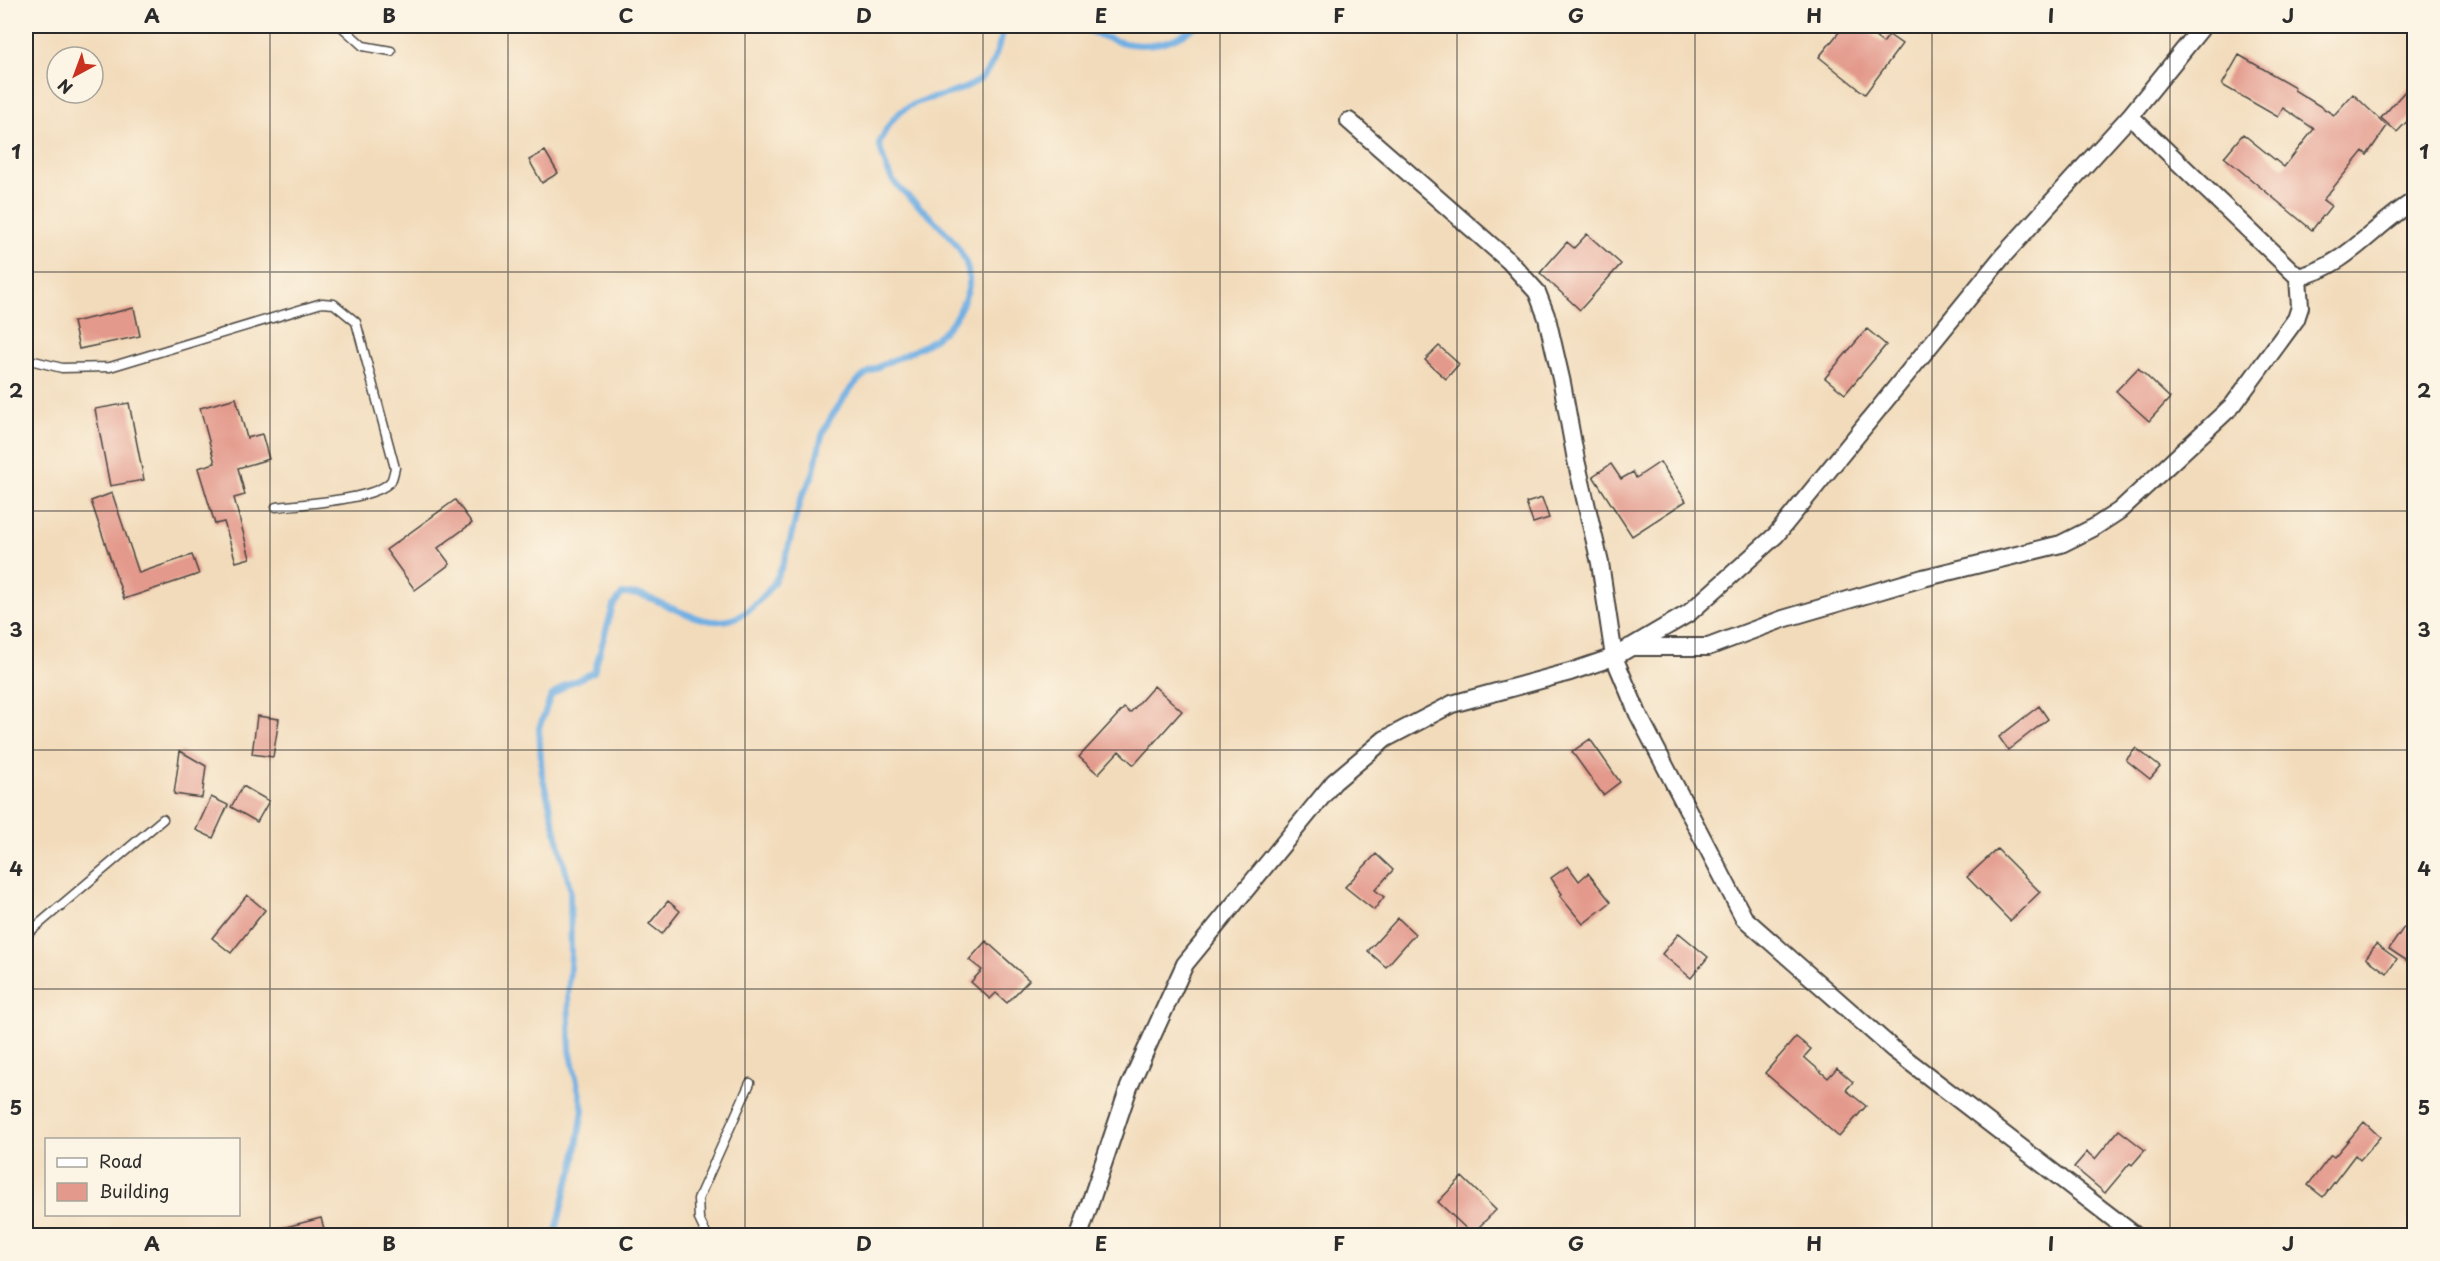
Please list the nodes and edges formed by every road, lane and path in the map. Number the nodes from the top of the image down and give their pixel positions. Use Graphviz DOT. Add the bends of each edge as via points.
graph roads {
  1 [pos="341,26"];
  2 [pos="2203,26"];
  3 [pos="391,51"];
  4 [pos="2130,116"];
  5 [pos="1349,121"];
  6 [pos="2415,201"];
  7 [pos="2298,277"];
  8 [pos="26,359"];
  9 [pos="276,507"];
  10 [pos="1620,652"];
  11 [pos="163,819"];
  12 [pos="26,935"];
  13 [pos="750,1083"];
  14 [pos="706,1236"];
  15 [pos="1079,1236"];
  16 [pos="2136,1236"];
  1 -- 3 [label="lane" via="363,46"];
  2 -- 4 [label="street"];
  4 -- 7 [label="street"];
  4 -- 10 [label="street" via="2002,257 1776,535 1689,613"];
  5 -- 10 [label="street" via="1509,261 1537,292 1562,383"];
  6 -- 7 [label="street" via="2331,265"];
  7 -- 10 [label="street" via="2300,307 2295,319 2233,405 2119,512 2093,528 2061,544 1923,578 1783,619 1707,648"];
  8 -- 9 [label="lane" via="62,368 110,367 322,303 334,304 356,322 395,468 391,481 356,497"];
  10 -- 15 [label="street" via="1570,672 1452,704 1385,739 1334,782 1185,964 1129,1087"];
  10 -- 16 [label="street" via="1638,714 1744,918 1893,1049"];
  11 -- 12 [label="lane"];
  13 -- 14 [label="lane" via="698,1199 699,1219"];
}
